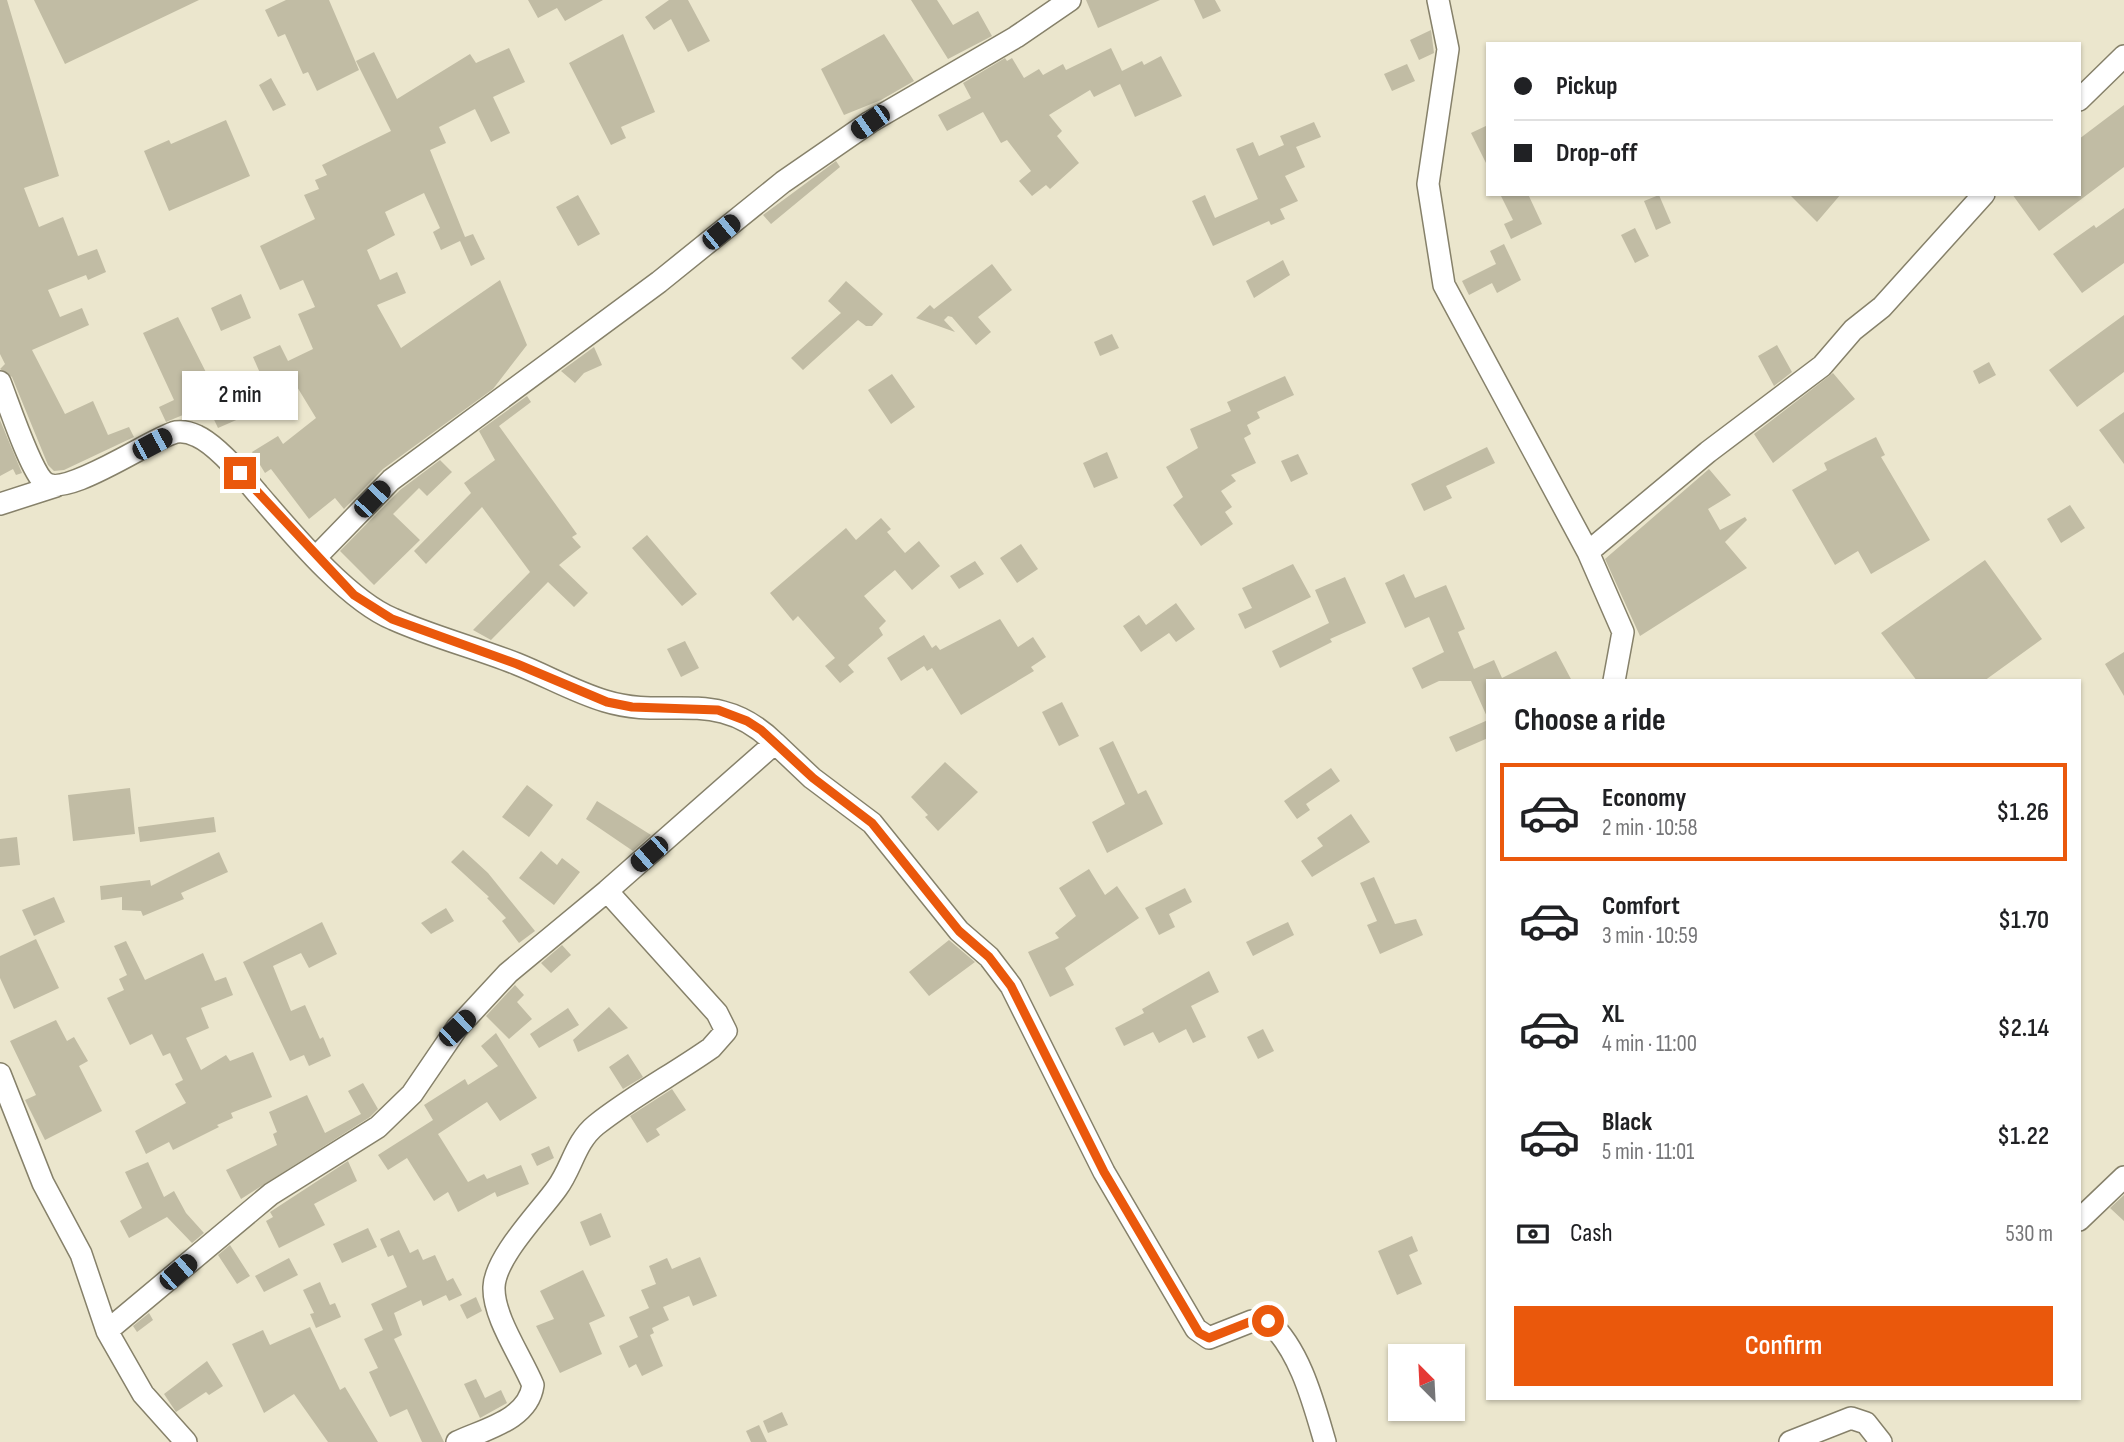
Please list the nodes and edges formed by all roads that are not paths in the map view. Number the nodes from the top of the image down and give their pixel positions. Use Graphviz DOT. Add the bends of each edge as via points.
graph roads {
  1 [pos="1070,0"];
  2 [pos="1438,0"];
  3 [pos="2124,56"];
  4 [pos="2081,98"];
  5 [pos="1982,196"];
  6 [pos="0,383"];
  7 [pos="56,486"];
  8 [pos="0,504"];
  9 [pos="1588,552"];
  10 [pos="317,556"];
  11 [pos="1614,679"];
  12 [pos="775,743"];
  13 [pos="607,891"];
  14 [pos="0,1074"];
  15 [pos="2124,1177"];
  16 [pos="2081,1218"];
  17 [pos="107,1331"];
  18 [pos="1851,1400"];
  19 [pos="1861,1420"];
  20 [pos="186,1442"];
  21 [pos="457,1442"];
  22 [pos="1325,1442"];
  23 [pos="1790,1442"];
  24 [pos="1881,1442"];
  1 -- 10 [label="street" via="870,122 783,182 659,282 391,480"];
  2 -- 9 [label="street" via="1448,49 1428,184 1444,285"];
  3 -- 4 [label="street"];
  5 -- 9 [label="street" via="1822,366 1708,452"];
  6 -- 7 [label="street" via="38,474 43,482"];
  7 -- 8 [label="street"];
  7 -- 10 [label="street" via="167,436 184,432 199,436"];
  9 -- 11 [label="street" via="1623,632"];
  10 -- 12 [label="street" via="354,595 392,619 607,702 718,710 747,721"];
  12 -- 13 [label="street"];
  12 -- 22 [label="street" via="872,823 959,931 989,957 1023,1008 1104,1172 1196,1329 1209,1338 1252,1321 1268,1321 1282,1335 1307,1384"];
  13 -- 17 [label="street" via="508,973 457,1028 412,1094 378,1128 271,1194"];
  13 -- 21 [label="street" via="718,1013 726,1031 711,1048 597,1124 580,1142 558,1188 531,1218 494,1283 496,1308 533,1385 531,1399 505,1420"];
  14 -- 17 [label="street" via="43,1183 80,1254"];
  15 -- 16 [label="street"];
  17 -- 20 [label="street" via="143,1394"];
  18 -- 19 [label="street"];
  19 -- 23 [label="street" via="1845,1419"];
  19 -- 24 [label="street"];
}
